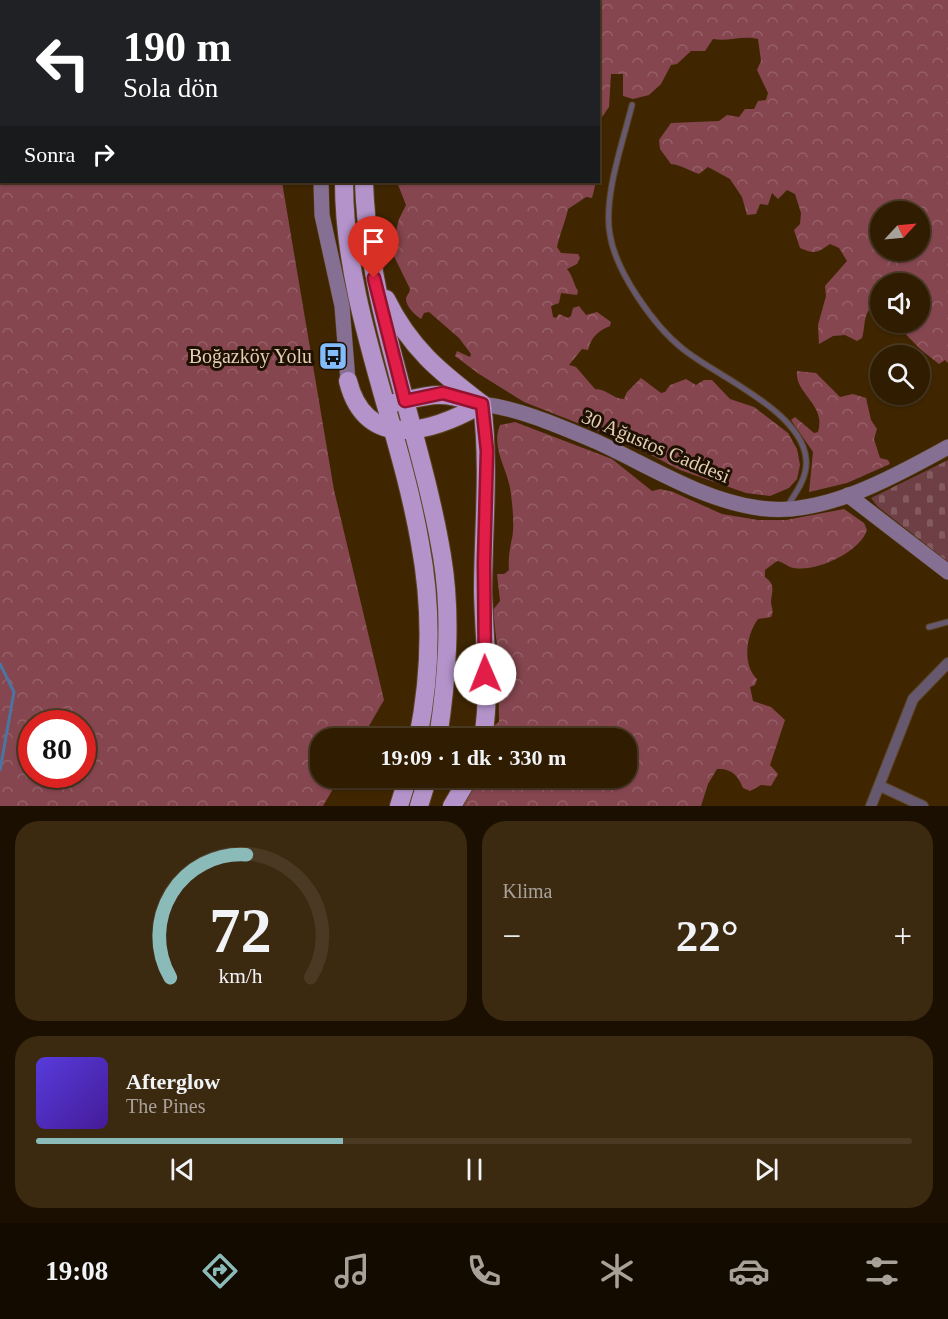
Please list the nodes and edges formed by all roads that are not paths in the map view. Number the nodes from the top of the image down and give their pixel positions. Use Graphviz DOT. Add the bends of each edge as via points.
graph roads {
  1 [pos="632,105"];
  2 [pos="321,183"];
  3 [pos="344,183"];
  4 [pos="364,183"];
  5 [pos="371,265"];
  6 [pos="375,368"];
  7 [pos="348,381"];
  8 [pos="405,401"];
  9 [pos="482,404"];
  10 [pos="386,405"];
  11 [pos="412,429"];
  12 [pos="393,431"];
  13 [pos="948,447"];
  14 [pos="848,495"];
  15 [pos="786,509"];
  16 [pos="948,572"];
  17 [pos="948,622"];
  18 [pos="929,627"];
  19 [pos="948,663"];
  20 [pos="419,728"];
  21 [pos="439,728"];
  22 [pos="484,728"];
  23 [pos="880,786"];
  24 [pos="405,788"];
  25 [pos="424,788"];
  26 [pos="463,788"];
  27 [pos="399,806"];
  28 [pos="418,806"];
  29 [pos="452,806"];
  30 [pos="871,806"];
  31 [pos="923,806"];
  1 -- 15 [label="lane" via="609,208 610,235 619,262 668,336 777,414 796,434 804,448 806,471"];
  2 -- 7 [label="main road" via="324,226 342,306"];
  3 -- 6 [label="highway" via="353,270"];
  4 -- 5 [label="highway"];
  5 -- 8 [label="highway"];
  5 -- 9 [label="highway" via="394,315 416,348"];
  6 -- 7 [label="highway" via="374,376 364,386"];
  6 -- 10 [label="highway"];
  7 -- 10 [label="highway" via="358,398"];
  7 -- 12 [label="highway" via="352,398 365,417"];
  8 -- 9 [label="highway" via="443,393"];
  8 -- 10 [label="highway"];
  8 -- 11 [label="highway"];
  9 -- 11 [label="highway" via="438,424"];
  9 -- 15 [label="main road, 30 Ağustos Caddesi" via="514,410 577,434 687,487 759,508"];
  9 -- 22 [label="highway" via="487,451"];
  10 -- 12 [label="highway"];
  11 -- 12 [label="highway"];
  11 -- 21 [label="highway" via="437,530 447,594 446,678"];
  12 -- 20 [label="highway" via="420,541 427,601 427,665"];
  13 -- 14 [label="main road, 30 Ağustos Caddesi"];
  14 -- 15 [label="main road, 30 Ağustos Caddesi"];
  14 -- 16 [label="main road"];
  17 -- 18 [label="lane"];
  19 -- 23 [label="street" via="913,699"];
  23 -- 30 [label="street"];
  23 -- 31 [label="street"];
  24 -- 27 [label="highway"];
  25 -- 28 [label="highway"];
  26 -- 29 [label="highway"];
}
